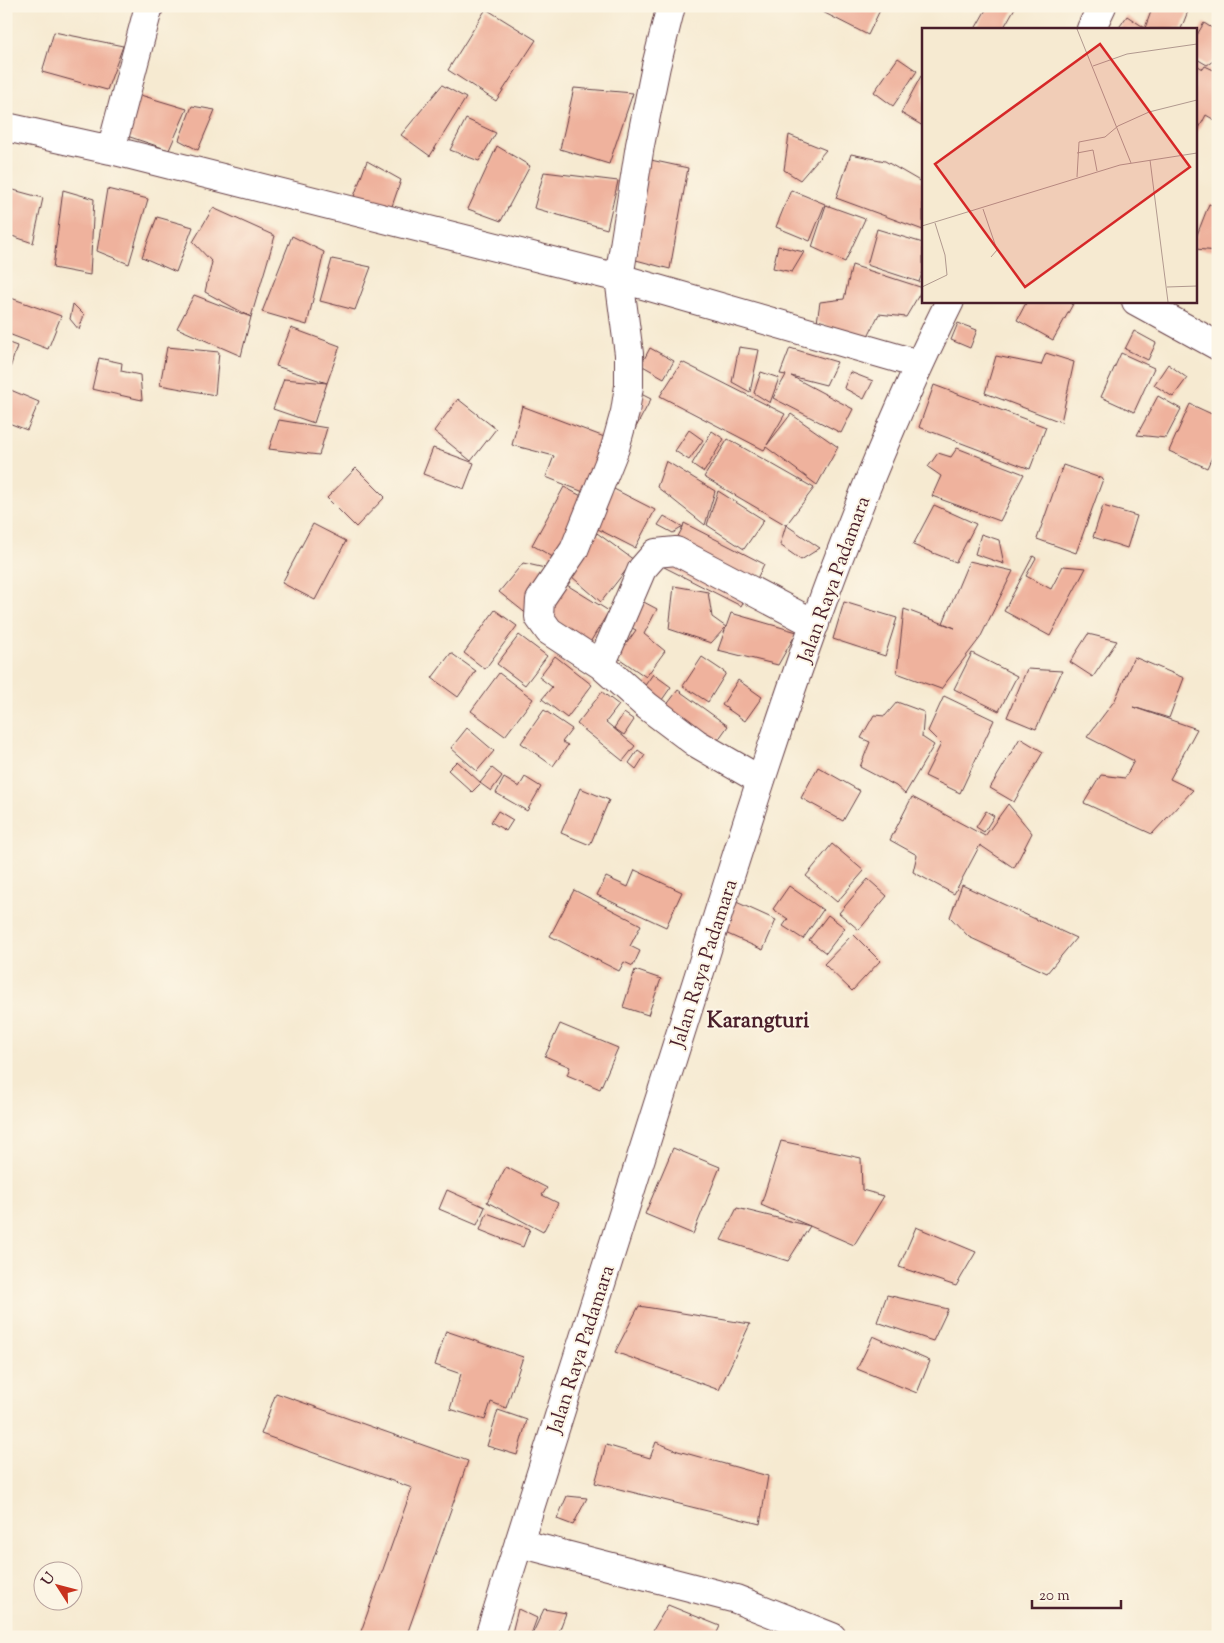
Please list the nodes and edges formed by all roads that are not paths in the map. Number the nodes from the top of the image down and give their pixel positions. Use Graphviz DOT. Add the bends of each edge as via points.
graph roads {
  1 [pos="149,6"];
  2 [pos="671,6"];
  3 [pos="1102,6"];
  4 [pos="1091,28"];
  5 [pos="6,127"];
  6 [pos="111,150"];
  7 [pos="619,278"];
  8 [pos="949,302"];
  9 [pos="1138,302"];
  10 [pos="1218,346"];
  11 [pos="918,364"];
  12 [pos="815,624"];
  13 [pos="601,665"];
  14 [pos="760,780"];
  15 [pos="519,1543"];
  16 [pos="489,1637"];
  17 [pos="832,1637"];
  1 -- 6 [label="street"];
  2 -- 7 [label="street" via="640,145"];
  3 -- 4 [label="street"];
  5 -- 6 [label="street"];
  6 -- 7 [label="street"];
  7 -- 11 [label="street"];
  7 -- 13 [label="street" via="629,354 625,412 616,448 574,550 540,600 539,617 549,631"];
  8 -- 11 [label="street, Jalan Raya Padamara"];
  9 -- 10 [label="street"];
  11 -- 12 [label="street, Jalan Raya Padamara" via="882,447"];
  12 -- 13 [label="street" via="676,551 656,553 642,569"];
  12 -- 14 [label="street, Jalan Raya Padamara"];
  13 -- 14 [label="street" via="696,743"];
  14 -- 15 [label="street, Jalan Raya Padamara"];
  15 -- 16 [label="street, Jalan Raya Padamara"];
  15 -- 17 [label="street" via="736,1599"];
}
